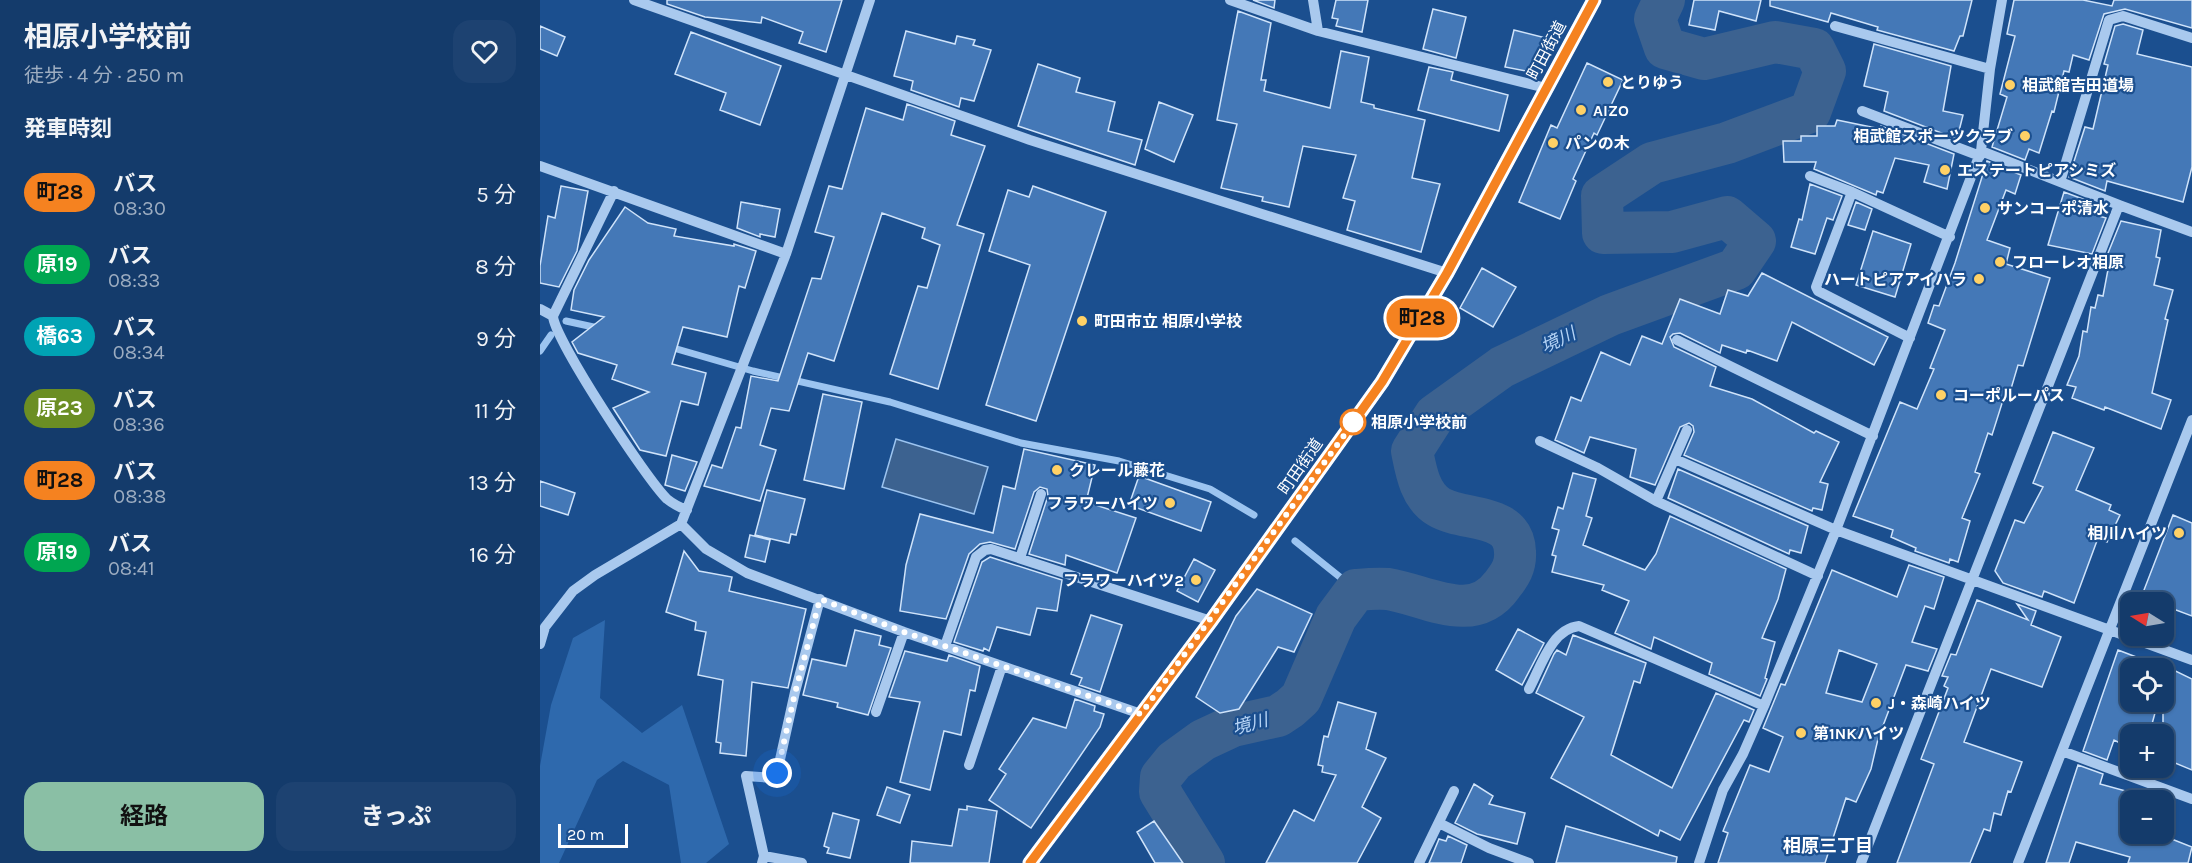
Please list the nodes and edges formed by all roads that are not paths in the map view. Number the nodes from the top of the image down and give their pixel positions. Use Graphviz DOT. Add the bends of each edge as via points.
graph roads {
  1 [pos="634,0"];
  2 [pos="870,0"];
  3 [pos="1230,0"];
  4 [pos="1313,0"];
  5 [pos="1594,0"];
  6 [pos="2002,0"];
  7 [pos="1835,26"];
  8 [pos="1318,31"];
  9 [pos="2192,38"];
  10 [pos="1990,69"];
  11 [pos="847,74"];
  12 [pos="1546,88"];
  13 [pos="1862,111"];
  14 [pos="1981,153"];
  15 [pos="540,166"];
  16 [pos="1810,176"];
  17 [pos="2060,182"];
  18 [pos="614,191"];
  19 [pos="1852,192"];
  20 [pos="2119,205"];
  21 [pos="2192,232"];
  22 [pos="1950,237"];
  23 [pos="786,254"];
  24 [pos="1447,273"];
  25 [pos="540,309"];
  26 [pos="553,316"];
  27 [pos="1910,338"];
  28 [pos="1677,340"];
  29 [pos="2192,420"];
  30 [pos="1687,430"];
  31 [pos="1873,436"];
  32 [pos="1540,441"];
  33 [pos="1675,459"];
  34 [pos="1041,494"];
  35 [pos="1656,501"];
  36 [pos="687,510"];
  37 [pos="681,524"];
  38 [pos="1836,530"];
  39 [pos="1020,558"];
  40 [pos="1818,576"];
  41 [pos="1973,580"];
  42 [pos="820,599"];
  43 [pos="1211,621"];
  44 [pos="542,625"];
  45 [pos="2110,630"];
  46 [pos="904,632"];
  47 [pos="540,644"];
  48 [pos="945,646"];
  49 [pos="2192,660"];
  50 [pos="1002,666"];
  51 [pos="1530,689"];
  52 [pos="1764,706"];
  53 [pos="876,712"];
  54 [pos="1141,714"];
  55 [pos="2062,751"];
  56 [pos="969,765"];
  57 [pos="1454,791"];
  58 [pos="2192,799"];
  59 [pos="1439,823"];
  60 [pos="763,859"];
  61 [pos="802,863"];
  62 [pos="1030,863"];
  63 [pos="1419,863"];
  64 [pos="1529,863"];
  65 [pos="1699,863"];
  66 [pos="1861,863"];
  67 [pos="2018,863"];
  1 -- 11 [label="street"];
  2 -- 11 [label="street"];
  3 -- 8 [label="street"];
  4 -- 8 [label="street"];
  5 -- 12 [label="main road, 町田街道"];
  6 -- 10 [label="street"];
  7 -- 10 [label="street"];
  8 -- 12 [label="street"];
  9 -- 17 [label="street" via="2123,16 2109,20"];
  10 -- 14 [label="street"];
  11 -- 23 [label="street"];
  11 -- 24 [label="street" via="1030,140"];
  12 -- 24 [label="main road, 町田街道"];
  13 -- 14 [label="street"];
  14 -- 17 [label="street"];
  14 -- 22 [label="street"];
  15 -- 18 [label="street"];
  16 -- 19 [label="street"];
  17 -- 20 [label="street"];
  18 -- 23 [label="street"];
  18 -- 26 [label="street"];
  19 -- 22 [label="street"];
  19 -- 27 [label="street" via="1816,287"];
  20 -- 21 [label="street"];
  20 -- 41 [label="street"];
  22 -- 27 [label="street"];
  23 -- 36 [label="street"];
  24 -- 43 [label="main road, 町田街道" via="1382,382"];
  25 -- 26 [label="street"];
  26 -- 36 [label="street" via="564,344 615,428 661,493"];
  27 -- 31 [label="street"];
  28 -- 31 [label="street"];
  29 -- 45 [label="street"];
  30 -- 33 [label="street"];
  31 -- 38 [label="street"];
  32 -- 35 [label="street"];
  33 -- 35 [label="street"];
  33 -- 38 [label="street"];
  34 -- 39 [label="street"];
  35 -- 40 [label="street"];
  36 -- 37 [label="street"];
  37 -- 42 [label="street" via="732,567"];
  37 -- 44 [label="street" via="580,585"];
  38 -- 40 [label="street"];
  38 -- 41 [label="street"];
  39 -- 43 [label="street"];
  39 -- 48 [label="street" via="991,549 976,557"];
  40 -- 52 [label="street"];
  41 -- 45 [label="street"];
  41 -- 66 [label="street"];
  42 -- 46 [label="street"];
  42 -- 60 [label="street" via="777,773 773,777 746,776"];
  43 -- 54 [label="main road, 町田街道"];
  44 -- 47 [label="street"];
  45 -- 49 [label="street"];
  45 -- 55 [label="street"];
  46 -- 48 [label="street"];
  46 -- 53 [label="street"];
  48 -- 50 [label="street"];
  50 -- 54 [label="street"];
  50 -- 56 [label="street"];
  51 -- 52 [label="street" via="1558,637 1579,626"];
  52 -- 65 [label="street" via="1723,790"];
  54 -- 62 [label="main road, 町田街道"];
  55 -- 58 [label="street"];
  55 -- 67 [label="street"];
  57 -- 59 [label="street"];
  59 -- 63 [label="street"];
  59 -- 64 [label="street"];
  60 -- 61 [label="street"];
}
